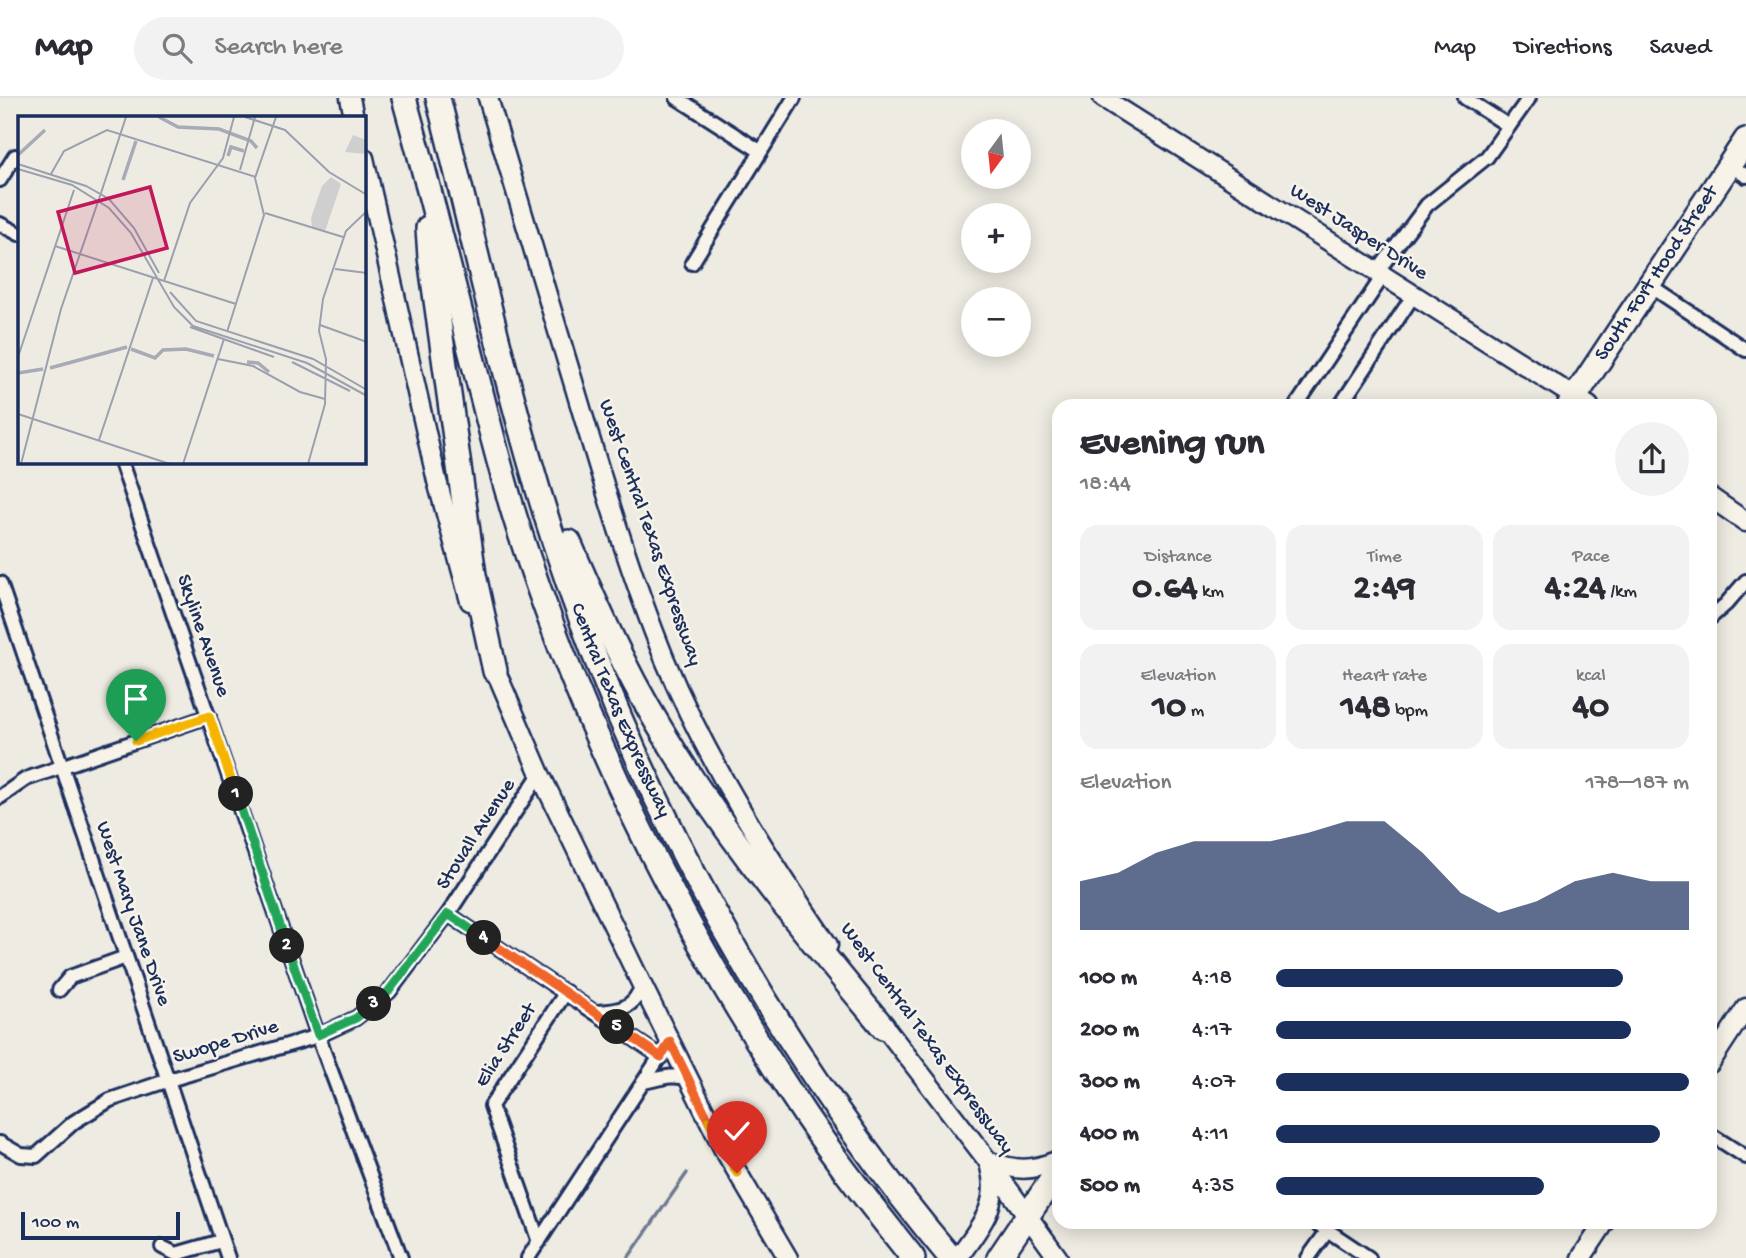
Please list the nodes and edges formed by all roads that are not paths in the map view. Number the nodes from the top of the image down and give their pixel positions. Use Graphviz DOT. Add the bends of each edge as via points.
graph roads {
  1 [pos="350,98"];
  2 [pos="404,98"];
  3 [pos="438,98"];
  4 [pos="488,98"];
  5 [pos="677,98"];
  6 [pos="794,98"];
  7 [pos="1103,98"];
  8 [pos="1465,98"];
  9 [pos="1529,98"];
  10 [pos="354,116"];
  11 [pos="1509,126"];
  12 [pos="1746,140"];
  13 [pos="760,151"];
  14 [pos="15,156"];
  15 [pos="366,167"];
  16 [pos="1738,170"];
  17 [pos="425,173"];
  18 [pos="0,180"];
  19 [pos="0,225"];
  20 [pos="18,234"];
  21 [pos="692,263"];
  22 [pos="1380,274"];
  23 [pos="1649,285"];
  24 [pos="1413,296"];
  25 [pos="1746,350"];
  26 [pos="1300,399"];
  27 [pos="1344,399"];
  28 [pos="1571,399"];
  29 [pos="1579,399"];
  30 [pos="122,464"];
  31 [pos="536,482"];
  32 [pos="1717,502"];
  33 [pos="1746,522"];
  34 [pos="1746,581"];
  35 [pos="0,583"];
  36 [pos="1717,612"];
  37 [pos="13,621"];
  38 [pos="0,626"];
  39 [pos="495,671"];
  40 [pos="209,716"];
  41 [pos="62,766"];
  42 [pos="540,774"];
  43 [pos="0,797"];
  44 [pos="448,914"];
  45 [pos="126,957"];
  46 [pos="642,985"];
  47 [pos="59,990"];
  48 [pos="566,992"];
  49 [pos="1746,1008"];
  50 [pos="595,1012"];
  51 [pos="883,1027"];
  52 [pos="318,1035"];
  53 [pos="665,1049"];
  54 [pos="1717,1052"];
  55 [pos="688,1079"];
  56 [pos="169,1080"];
  57 [pos="644,1082"];
  58 [pos="1717,1138"];
  59 [pos="0,1143"];
  60 [pos="1746,1157"];
  61 [pos="988,1161"];
  62 [pos="1052,1163"];
  63 [pos="1052,1180"];
  64 [pos="1028,1216"];
  65 [pos="1600,1229"];
  66 [pos="1328,1230"];
  67 [pos="221,1241"];
  68 [pos="539,1242"];
  69 [pos="162,1247"];
  70 [pos="228,1258"];
  71 [pos="401,1258"];
  72 [pos="528,1258"];
  73 [pos="788,1258"];
  74 [pos="913,1258"];
  75 [pos="951,1258"];
  76 [pos="958,1258"];
  77 [pos="999,1258"];
  78 [pos="1058,1258"];
  79 [pos="1308,1258"];
  80 [pos="1369,1258"];
  81 [pos="1581,1258"];
  1 -- 10 [label="main road"];
  2 -- 17 [label="highway, Central Texas Expressway"];
  3 -- 31 [label="highway, Central Texas Expressway"];
  4 -- 51 [label="main road, West Central Texas Expressway" via="603,481 666,660 713,761 763,848"];
  5 -- 13 [label="street"];
  6 -- 13 [label="street"];
  7 -- 22 [label="main road, West Jasper Drive"];
  8 -- 11 [label="street"];
  9 -- 11 [label="street"];
  11 -- 22 [label="street" via="1488,157 1427,205"];
  12 -- 16 [label="highway, South Fort Hood Street"];
  13 -- 21 [label="street"];
  14 -- 18 [label="street"];
  15 -- 39 [label="main road" via="451,538"];
  16 -- 23 [label="highway, South Fort Hood Street"];
  17 -- 39 [label="highway" via="430,257 474,575"];
  17 -- 74 [label="highway, Central Texas Expressway" via="518,526 601,746 704,954 794,1100"];
  19 -- 20 [label="street"];
  22 -- 24 [label="main road, West Jasper Drive"];
  22 -- 26 [label="street"];
  23 -- 25 [label="street"];
  23 -- 29 [label="highway, South Fort Hood Street"];
  24 -- 27 [label="street"];
  24 -- 28 [label="main road, West Jasper Drive"];
  30 -- 40 [label="street, Skyline Avenue"];
  31 -- 51 [label="highway" via="558,516 634,682 679,756 761,875"];
  31 -- 75 [label="highway, Central Texas Expressway" via="572,593 621,719 702,889 825,1092"];
  32 -- 33 [label="main road"];
  34 -- 36 [label="street"];
  35 -- 37 [label="street, West Mary Jane Drive"];
  37 -- 38 [label="street"];
  37 -- 41 [label="street, West Mary Jane Drive"];
  39 -- 42 [label="main road"];
  40 -- 41 [label="street"];
  40 -- 52 [label="street, Skyline Avenue"];
  41 -- 43 [label="street" via="26,779"];
  41 -- 45 [label="street, West Mary Jane Drive"];
  42 -- 44 [label="street, Stovall Avenue"];
  42 -- 46 [label="main road"];
  44 -- 48 [label="street, Stovall Avenue"];
  44 -- 52 [label="street, Swope Drive" via="388,992 356,1018"];
  45 -- 47 [label="street" via="70,977"];
  45 -- 56 [label="street, West Mary Jane Drive"];
  46 -- 50 [label="street" via="630,1005"];
  46 -- 53 [label="main road"];
  48 -- 50 [label="street, Stovall Avenue"];
  48 -- 68 [label="street, Elia Street" via="491,1106"];
  49 -- 54 [label="main road"];
  50 -- 53 [label="street, Stovall Avenue"];
  51 -- 61 [label="main road, West Central Texas Expressway"];
  52 -- 56 [label="street, Swope Drive"];
  52 -- 71 [label="street, Skyline Avenue"];
  53 -- 55 [label="main road"];
  53 -- 57 [label="street"];
  55 -- 57 [label="street" via="668,1076"];
  55 -- 73 [label="main road"];
  56 -- 59 [label="street, Swope Drive" via="110,1100 74,1122 36,1156"];
  56 -- 67 [label="street, West Mary Jane Drive"];
  57 -- 68 [label="street"];
  58 -- 60 [label="street"];
  61 -- 62 [label="main road" via="1015,1170"];
  61 -- 64 [label="main road, West Central Texas Expressway"];
  61 -- 76 [label="main road" via="994,1198"];
  63 -- 64 [label="highway"];
  64 -- 77 [label="highway"];
  64 -- 78 [label="main road, West Central Texas Expressway"];
  65 -- 81 [label="main road"];
  66 -- 79 [label="street"];
  66 -- 80 [label="street"];
  67 -- 69 [label="street" via="176,1254"];
  67 -- 70 [label="street, West Mary Jane Drive"];
  68 -- 72 [label="street"];
}
